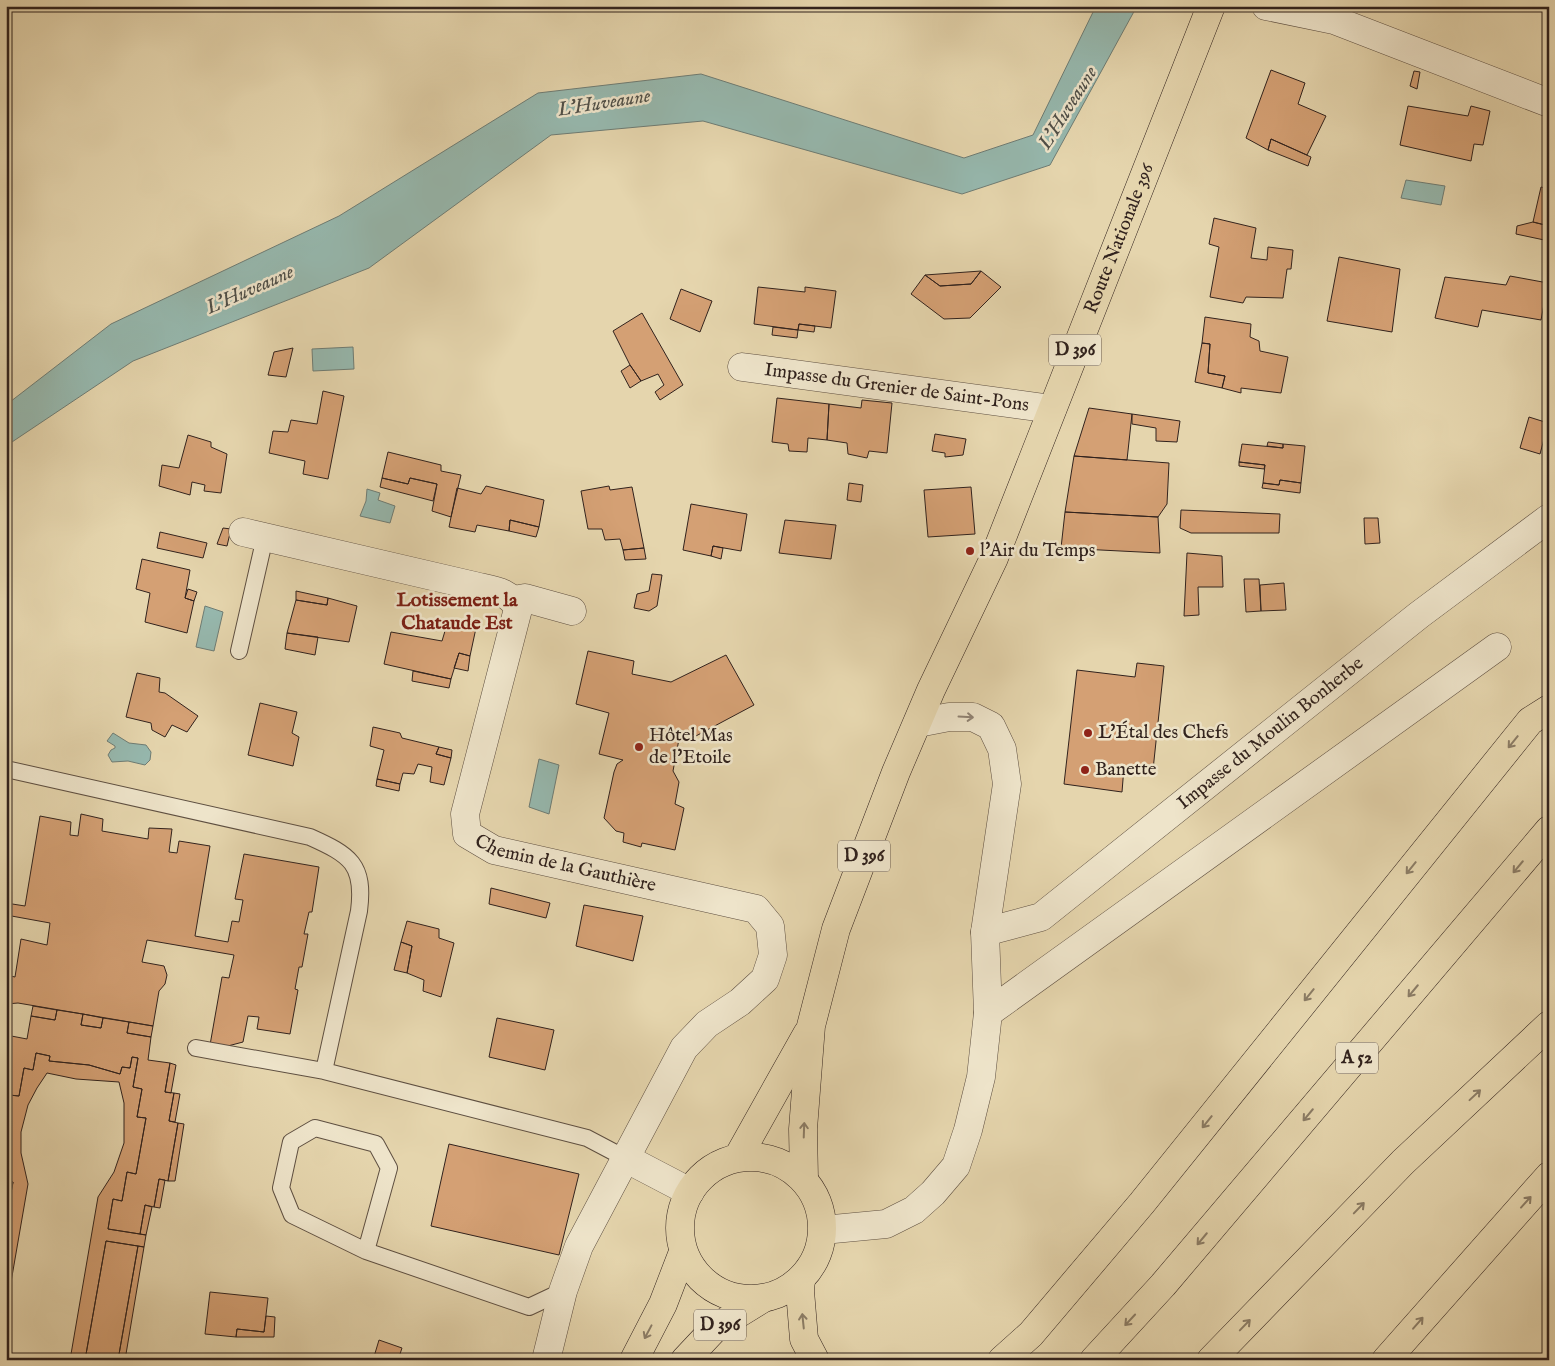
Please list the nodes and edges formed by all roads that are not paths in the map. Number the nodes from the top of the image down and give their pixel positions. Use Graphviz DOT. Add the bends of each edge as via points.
graph roads {
  1 [pos="1211,6"];
  2 [pos="1266,6"];
  3 [pos="1549,103"];
  4 [pos="742,367"];
  5 [pos="1052,409"];
  6 [pos="1549,518"];
  7 [pos="254,535"];
  8 [pos="514,600"];
  9 [pos="572,611"];
  10 [pos="1497,647"];
  11 [pos="238,651"];
  12 [pos="1549,710"];
  13 [pos="918,723"];
  14 [pos="6,769"];
  15 [pos="1549,830"];
  16 [pos="985,932"];
  17 [pos="988,1012"];
  18 [pos="1549,1025"];
  19 [pos="811,1026"];
  20 [pos="196,1048"];
  21 [pos="324,1071"];
  22 [pos="738,1157"];
  23 [pos="625,1158"];
  24 [pos="1549,1176"];
  25 [pos="804,1179"];
  26 [pos="690,1192"];
  27 [pos="823,1230"];
  28 [pos="366,1251"];
  29 [pos="683,1252"];
  30 [pos="801,1279"];
  31 [pos="563,1291"];
  32 [pos="762,1298"];
  33 [pos="546,1360"];
  34 [pos="634,1360"];
  35 [pos="685,1360"];
  36 [pos="815,1360"];
  37 [pos="1002,1360"];
  38 [pos="1094,1360"];
  39 [pos="1211,1360"];
  40 [pos="1386,1360"];
  1 -- 5 [label="main road, Route Nationale 396 / D 396"];
  2 -- 3 [label="street" via="1334,20"];
  4 -- 5 [label="street, Impasse du Grenier de Saint-Pons"];
  5 -- 13 [label="main road, Route Nationale 396 / D 396" via="994,558"];
  6 -- 16 [label="street, Impasse du Moulin Bonherbe" via="1419,615 1041,917"];
  7 -- 8 [label="street" via="475,586 506,594"];
  7 -- 11 [label="lane"];
  8 -- 9 [label="street" via="524,598"];
  8 -- 23 [label="street, Chemin de la Gauthière" via="518,609 465,814 467,834 494,850 756,909 770,926 773,955 765,979 740,1002 706,1024 684,1048"];
  10 -- 17 [label="street"];
  12 -- 37 [label="main road, one-way" via="1530,721 1142,1203 1031,1334"];
  13 -- 16 [label="street, one-way" via="949,717 973,717 992,726 1002,749 1007,784"];
  13 -- 19 [label="main road, D 396" via="836,929"];
  14 -- 21 [label="lane" via="310,837 349,857 362,888"];
  15 -- 38 [label="main road, A 52, one-way" via="1163,1285"];
  16 -- 17 [label="street"];
  17 -- 27 [label="street" via="981,1077 956,1166 914,1210 886,1224"];
  39 -- 18 [label="main road, one-way" via="1403,1162"];
  19 -- 22 [label="main road, D 396"];
  25 -- 19 [label="main road, D 396, one-way" via="803,1129"];
  20 -- 21 [label="lane"];
  21 -- 23 [label="lane" via="587,1138"];
  22 -- 25 [label="main road" via="762,1157 785,1164"];
  22 -- 26 [label="main road" via="718,1164 700,1177"];
  23 -- 26 [label="street"];
  23 -- 31 [label="street, Chemin de la Gauthière" via="579,1246"];
  40 -- 24 [label="main road, one-way"];
  25 -- 27 [label="main road" via="818,1202"];
  26 -- 29 [label="main road" via="680,1215 679,1238"];
  27 -- 30 [label="main road" via="817,1257"];
  28 -- 28 [label="lane" via="292,1215 280,1188 291,1142 315,1128 376,1144 389,1168"];
  28 -- 31 [label="lane" via="529,1308"];
  29 -- 32 [label="main road" via="698,1277 717,1291 739,1298"];
  29 -- 34 [label="main road, one-way" via="663,1304"];
  30 -- 32 [label="main road" via="783,1292"];
  36 -- 30 [label="main road, one-way" via="804,1339"];
  31 -- 33 [label="street, Chemin de la Gauthière"];
  32 -- 35 [label="main road, D 396" via="715,1328"];
}
